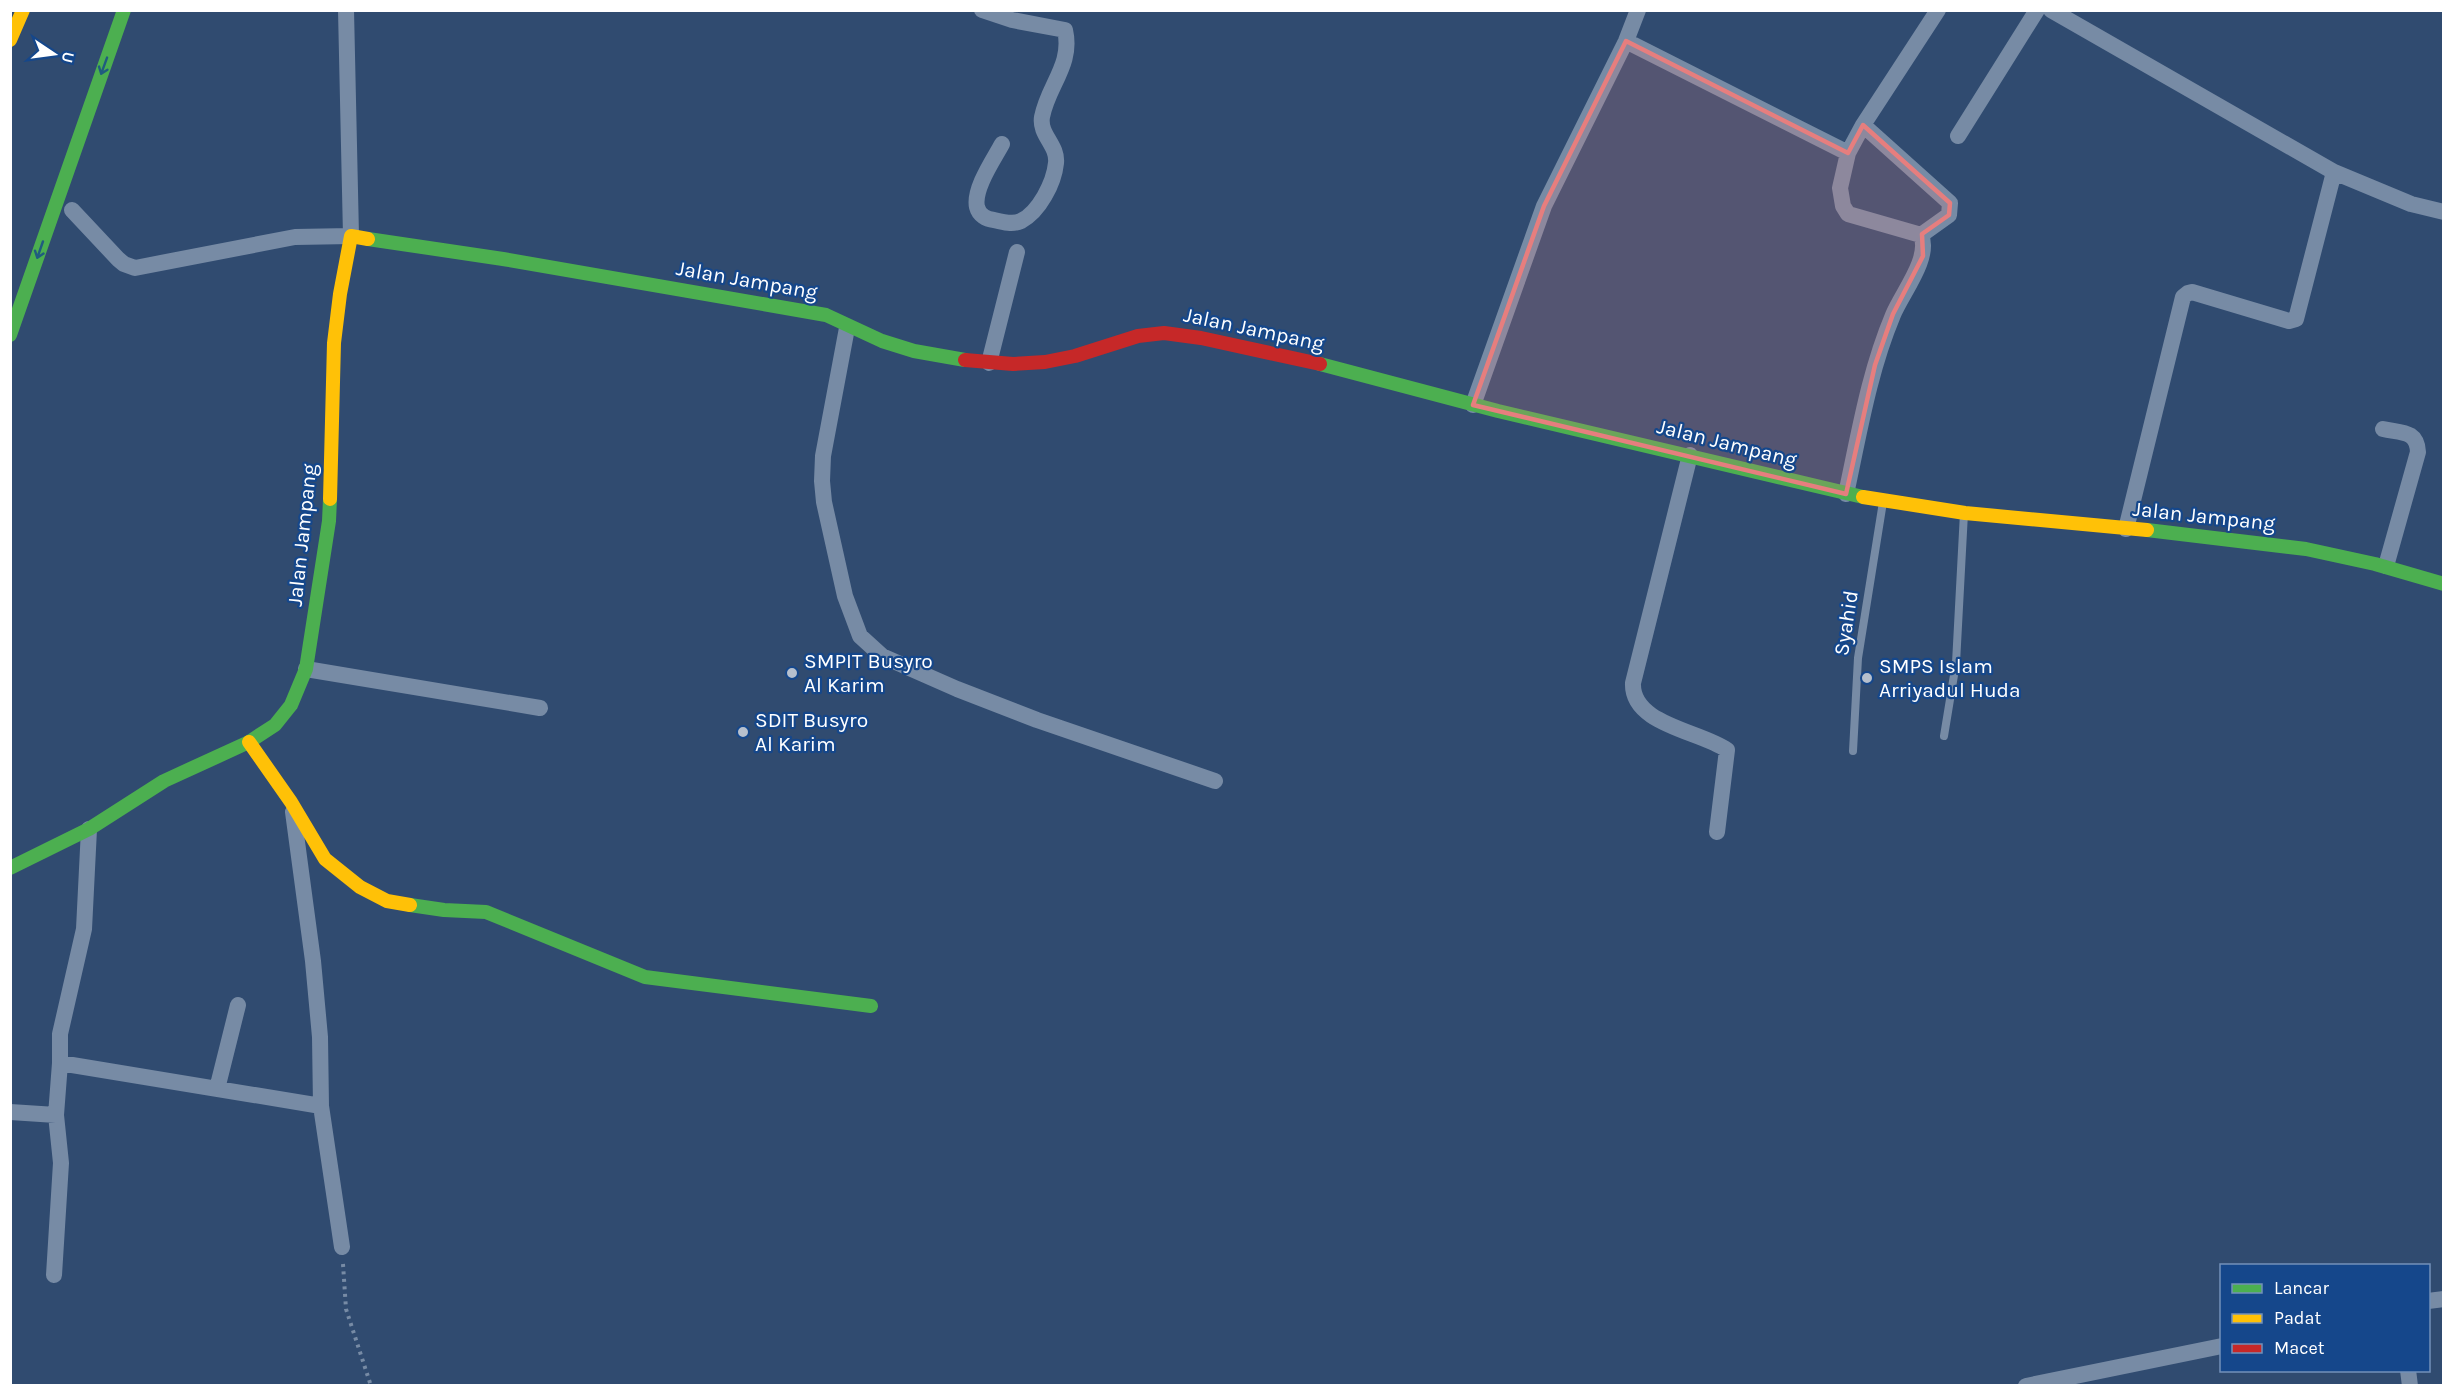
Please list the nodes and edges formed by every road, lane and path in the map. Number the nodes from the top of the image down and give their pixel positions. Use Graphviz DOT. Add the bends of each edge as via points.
graph roads {
  1 [pos="23,10"];
  2 [pos="124,10"];
  3 [pos="346,10"];
  4 [pos="982,10"];
  5 [pos="1638,10"];
  6 [pos="1938,10"];
  7 [pos="2037,10"];
  8 [pos="2051,10"];
  9 [pos="10,40"];
  10 [pos="1626,41"];
  11 [pos="1863,125"];
  12 [pos="1958,136"];
  13 [pos="1002,144"];
  14 [pos="1848,153"];
  15 [pos="2334,172"];
  16 [pos="72,210"];
  17 [pos="2444,212"];
  18 [pos="1921,235"];
  19 [pos="351,236"];
  20 [pos="1017,252"];
  21 [pos="847,327"];
  22 [pos="10,335"];
  23 [pos="989,363"];
  24 [pos="1473,405"];
  25 [pos="2383,429"];
  26 [pos="1690,455"];
  27 [pos="1846,494"];
  28 [pos="1883,501"];
  29 [pos="1964,513"];
  30 [pos="2127,529"];
  31 [pos="2386,566"];
  32 [pos="2444,584"];
  33 [pos="306,669"];
  34 [pos="540,708"];
  35 [pos="1944,736"];
  36 [pos="249,742"];
  37 [pos="1854,751"];
  38 [pos="1215,781"];
  39 [pos="291,802"];
  40 [pos="89,829"];
  41 [pos="1717,832"];
  42 [pos="10,868"];
  43 [pos="238,1005"];
  44 [pos="871,1006"];
  45 [pos="60,1063"];
  46 [pos="217,1089"];
  47 [pos="321,1107"];
  48 [pos="10,1112"];
  49 [pos="56,1115"];
  50 [pos="342,1247"];
  51 [pos="54,1275"];
  52 [pos="2220,1346"];
  53 [pos="2056,1383"];
  54 [pos="370,1386"];
  55 [pos="2026,1386"];
  1 -- 9 [label="main road"];
  2 -- 22 [label="main road, one-way"];
  3 -- 19 [label="street"];
  4 -- 13 [label="street" via="1065,30 1067,40 1062,73 1042,118 1042,128 1055,149 1056,163 1034,209 1020,221 1007,223 981,215 977,206 983,178"];
  5 -- 10 [label="street"];
  6 -- 11 [label="street"];
  7 -- 12 [label="street"];
  8 -- 15 [label="street"];
  10 -- 14 [label="street"];
  10 -- 24 [label="street" via="1544,206"];
  11 -- 14 [label="street"];
  11 -- 18 [label="street" via="1950,203 1949,215"];
  14 -- 18 [label="street" via="1840,188 1842,206 1848,214"];
  15 -- 17 [label="street" via="2411,204"];
  15 -- 30 [label="street" via="2296,319 2289,321 2192,292 2183,297"];
  16 -- 19 [label="street" via="118,259 135,268 295,237"];
  18 -- 27 [label="street" via="1923,256 1893,314 1875,365"];
  19 -- 21 [label="main road, Jalan Jampang" via="503,258 826,315"];
  19 -- 33 [label="main road, Jalan Jampang" via="334,343 328,521"];
  20 -- 23 [label="street"];
  21 -- 23 [label="main road, Jalan Jampang" via="932,356"];
  21 -- 38 [label="street" via="823,456 822,481 845,596 860,636 882,656 957,689"];
  23 -- 24 [label="main road, Jalan Jampang" via="1040,363 1093,351 1134,335 1176,333 1350,371"];
  24 -- 26 [label="main road, Jalan Jampang"];
  25 -- 31 [label="street" via="2412,435 2418,452"];
  26 -- 27 [label="main road, Jalan Jampang"];
  26 -- 41 [label="street" via="1633,689 1638,702 1659,720 1726,750"];
  27 -- 28 [label="main road, Jalan Jampang"];
  28 -- 29 [label="main road, Jalan Jampang"];
  28 -- 37 [label="lane, Syahid" via="1858,658"];
  29 -- 30 [label="main road, Jalan Jampang"];
  29 -- 35 [label="lane" via="1956,663"];
  30 -- 31 [label="main road, Jalan Jampang" via="2307,549"];
  31 -- 32 [label="main road, Jalan Jampang"];
  33 -- 34 [label="street"];
  33 -- 36 [label="main road, Jalan Jampang" via="286,711 275,725"];
  36 -- 39 [label="main road"];
  36 -- 40 [label="main road, Jalan Jampang" via="164,781"];
  39 -- 44 [label="main road" via="325,859 360,887 387,902 486,912 645,977"];
  39 -- 47 [label="street" via="314,961"];
  40 -- 42 [label="main road, Jalan Jampang"];
  40 -- 45 [label="street" via="84,929 60,1034"];
  43 -- 46 [label="street"];
  45 -- 46 [label="street"];
  45 -- 49 [label="street"];
  46 -- 47 [label="street"];
  47 -- 50 [label="street"];
  48 -- 49 [label="street"];
  49 -- 51 [label="street" via="61,1163"];
  50 -- 54 [label="path" via="346,1309"];
  52 -- 53 [label="street"];
  53 -- 55 [label="street"];
}
